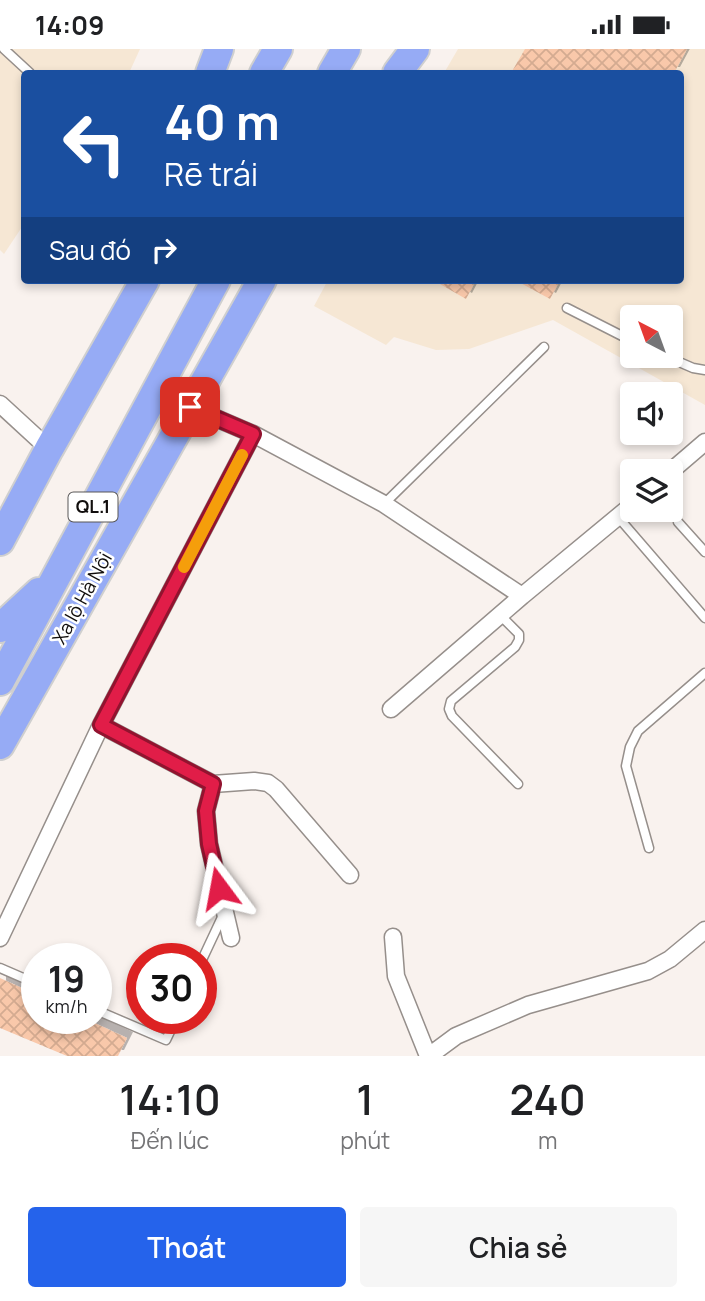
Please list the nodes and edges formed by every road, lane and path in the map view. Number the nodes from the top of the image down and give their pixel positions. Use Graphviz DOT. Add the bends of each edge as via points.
graph roads {
  1 [pos="4,49"];
  2 [pos="219,49"];
  3 [pos="278,49"];
  4 [pos="346,49"];
  5 [pos="415,49"];
  6 [pos="27,70"];
  7 [pos="211,70"];
  8 [pos="266,70"];
  9 [pos="334,70"];
  10 [pos="399,70"];
  11 [pos="125,284"];
  12 [pos="143,284"];
  13 [pos="214,284"];
  14 [pos="260,284"];
  15 [pos="567,309"];
  16 [pos="187,333"];
  17 [pos="620,335"];
  18 [pos="544,347"];
  19 [pos="99,361"];
  20 [pos="683,364"];
  21 [pos="705,370"];
  22 [pos="0,404"];
  23 [pos="190,407"];
  24 [pos="253,434"];
  25 [pos="705,442"];
  26 [pos="126,445"];
  27 [pos="49,449"];
  28 [pos="683,461"];
  29 [pos="384,504"];
  30 [pos="618,517"];
  31 [pos="679,522"];
  32 [pos="0,541"];
  33 [pos="705,552"];
  34 [pos="56,577"];
  35 [pos="522,596"];
  36 [pos="500,615"];
  37 [pos="705,618"];
  38 [pos="0,628"];
  39 [pos="705,673"];
  40 [pos="0,681"];
  41 [pos="391,709"];
  42 [pos="101,725"];
  43 [pos="0,745"];
  44 [pos="213,784"];
  45 [pos="518,784"];
  46 [pos="649,848"];
  47 [pos="350,875"];
  48 [pos="225,910"];
  49 [pos="705,930"];
  50 [pos="393,937"];
  51 [pos="0,938"];
  52 [pos="231,938"];
  53 [pos="210,943"];
  54 [pos="0,968"];
  55 [pos="21,977"];
  56 [pos="152,1034"];
  57 [pos="169,1034"];
  58 [pos="428,1056"];
  1 -- 6 [label="lane"];
  2 -- 7 [label="highway"];
  3 -- 8 [label="highway"];
  4 -- 9 [label="highway"];
  5 -- 10 [label="highway"];
  11 -- 19 [label="highway"];
  12 -- 19 [label="highway"];
  13 -- 16 [label="highway, Xa lộ Hà Nội / QL.1"];
  14 -- 23 [label="highway, Xa lộ Hà Nội"];
  15 -- 17 [label="lane"];
  16 -- 23 [label="highway"];
  16 -- 26 [label="highway, Xa lộ Hà Nội / QL.1"];
  18 -- 29 [label="lane"];
  19 -- 27 [label="highway"];
  20 -- 21 [label="lane"];
  22 -- 27 [label="street"];
  23 -- 24 [label="street"];
  23 -- 26 [label="highway"];
  23 -- 43 [label="highway, Xa lộ Hà Nội / QL.1"];
  24 -- 29 [label="street"];
  24 -- 42 [label="street"];
  25 -- 28 [label="street"];
  26 -- 34 [label="highway, Xa lộ Hà Nội / QL.1"];
  27 -- 32 [label="highway"];
  29 -- 35 [label="street"];
  30 -- 35 [label="street"];
  30 -- 37 [label="lane"];
  31 -- 33 [label="lane"];
  34 -- 38 [label="highway, Xa lộ Hà Nội / QL.1"];
  34 -- 40 [label="highway, Xa lộ Hà Nội / QL.1"];
  35 -- 36 [label="street"];
  36 -- 41 [label="street"];
  36 -- 45 [label="lane" via="519,634 519,640 451,701 449,709"];
  39 -- 46 [label="lane" via="638,731 630,747 626,766"];
  42 -- 44 [label="street"];
  42 -- 51 [label="street"];
  44 -- 47 [label="street" via="268,783"];
  44 -- 48 [label="street" via="206,811 209,844"];
  48 -- 52 [label="street"];
  48 -- 53 [label="lane"];
  49 -- 58 [label="street" via="648,971 528,1005 456,1036"];
  50 -- 58 [label="street" via="396,976"];
  54 -- 55 [label="lane"];
  56 -- 57 [label="lane" via="166,1040"];
}
